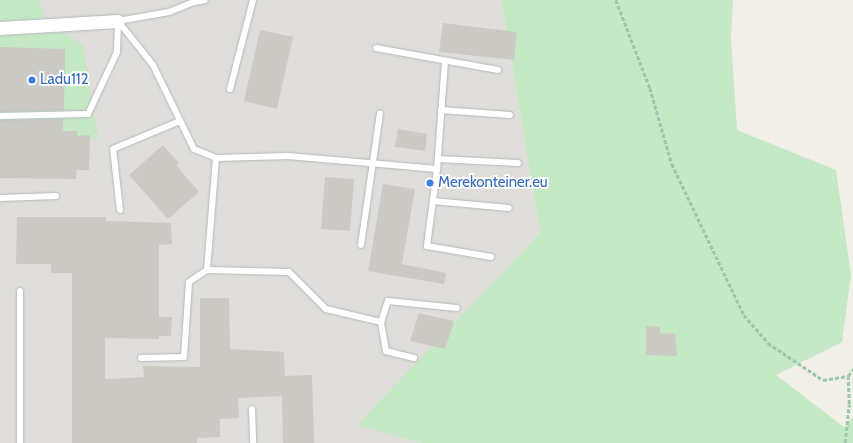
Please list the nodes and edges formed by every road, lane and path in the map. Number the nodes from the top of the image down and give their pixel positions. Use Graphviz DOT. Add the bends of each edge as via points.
graph roads {
  1 [pos="198,0"];
  2 [pos="205,0"];
  3 [pos="253,0"];
  4 [pos="616,0"];
  5 [pos="186,1"];
  6 [pos="118,21"];
  7 [pos="0,28"];
  8 [pos="376,48"];
  9 [pos="444,60"];
  10 [pos="498,70"];
  11 [pos="230,89"];
  12 [pos="441,110"];
  13 [pos="380,113"];
  14 [pos="510,115"];
  15 [pos="0,116"];
  16 [pos="180,121"];
  17 [pos="216,158"];
  18 [pos="438,159"];
  19 [pos="518,163"];
  20 [pos="373,164"];
  21 [pos="437,169"];
  22 [pos="56,196"];
  23 [pos="0,198"];
  24 [pos="433,201"];
  25 [pos="509,208"];
  26 [pos="120,210"];
  27 [pos="361,245"];
  28 [pos="491,257"];
  29 [pos="206,270"];
  30 [pos="20,290"];
  31 [pos="457,308"];
  32 [pos="381,322"];
  33 [pos="141,358"];
  34 [pos="414,358"];
  35 [pos="853,369"];
  36 [pos="848,376"];
  37 [pos="252,409"];
  38 [pos="20,443"];
  39 [pos="253,443"];
  40 [pos="845,443"];
  1 -- 5 [label="lane"];
  2 -- 5 [label="lane"];
  3 -- 11 [label="lane"];
  4 -- 36 [label="path" via="650,88 672,164 744,315 768,344 823,380"];
  5 -- 6 [label="lane" via="169,12"];
  6 -- 7 [label="street"];
  6 -- 15 [label="lane" via="117,52 88,114"];
  6 -- 16 [label="lane" via="154,65"];
  8 -- 9 [label="lane"];
  9 -- 10 [label="lane"];
  9 -- 12 [label="lane"];
  12 -- 14 [label="lane"];
  12 -- 18 [label="lane"];
  13 -- 20 [label="lane"];
  16 -- 17 [label="lane" via="194,149"];
  16 -- 26 [label="lane" via="113,149"];
  17 -- 20 [label="lane" via="288,156"];
  17 -- 29 [label="lane"];
  18 -- 19 [label="lane"];
  18 -- 21 [label="lane"];
  20 -- 21 [label="lane"];
  20 -- 27 [label="lane"];
  21 -- 24 [label="lane"];
  22 -- 23 [label="lane"];
  24 -- 25 [label="lane"];
  24 -- 28 [label="lane" via="427,246"];
  29 -- 32 [label="lane" via="289,272 326,309"];
  29 -- 33 [label="lane" via="189,282 184,357"];
  30 -- 38 [label="lane"];
  31 -- 32 [label="lane" via="388,301"];
  32 -- 34 [label="lane" via="386,352"];
  35 -- 36 [label="path"];
  36 -- 40 [label="path" via="849,404"];
  37 -- 39 [label="lane"];
}
